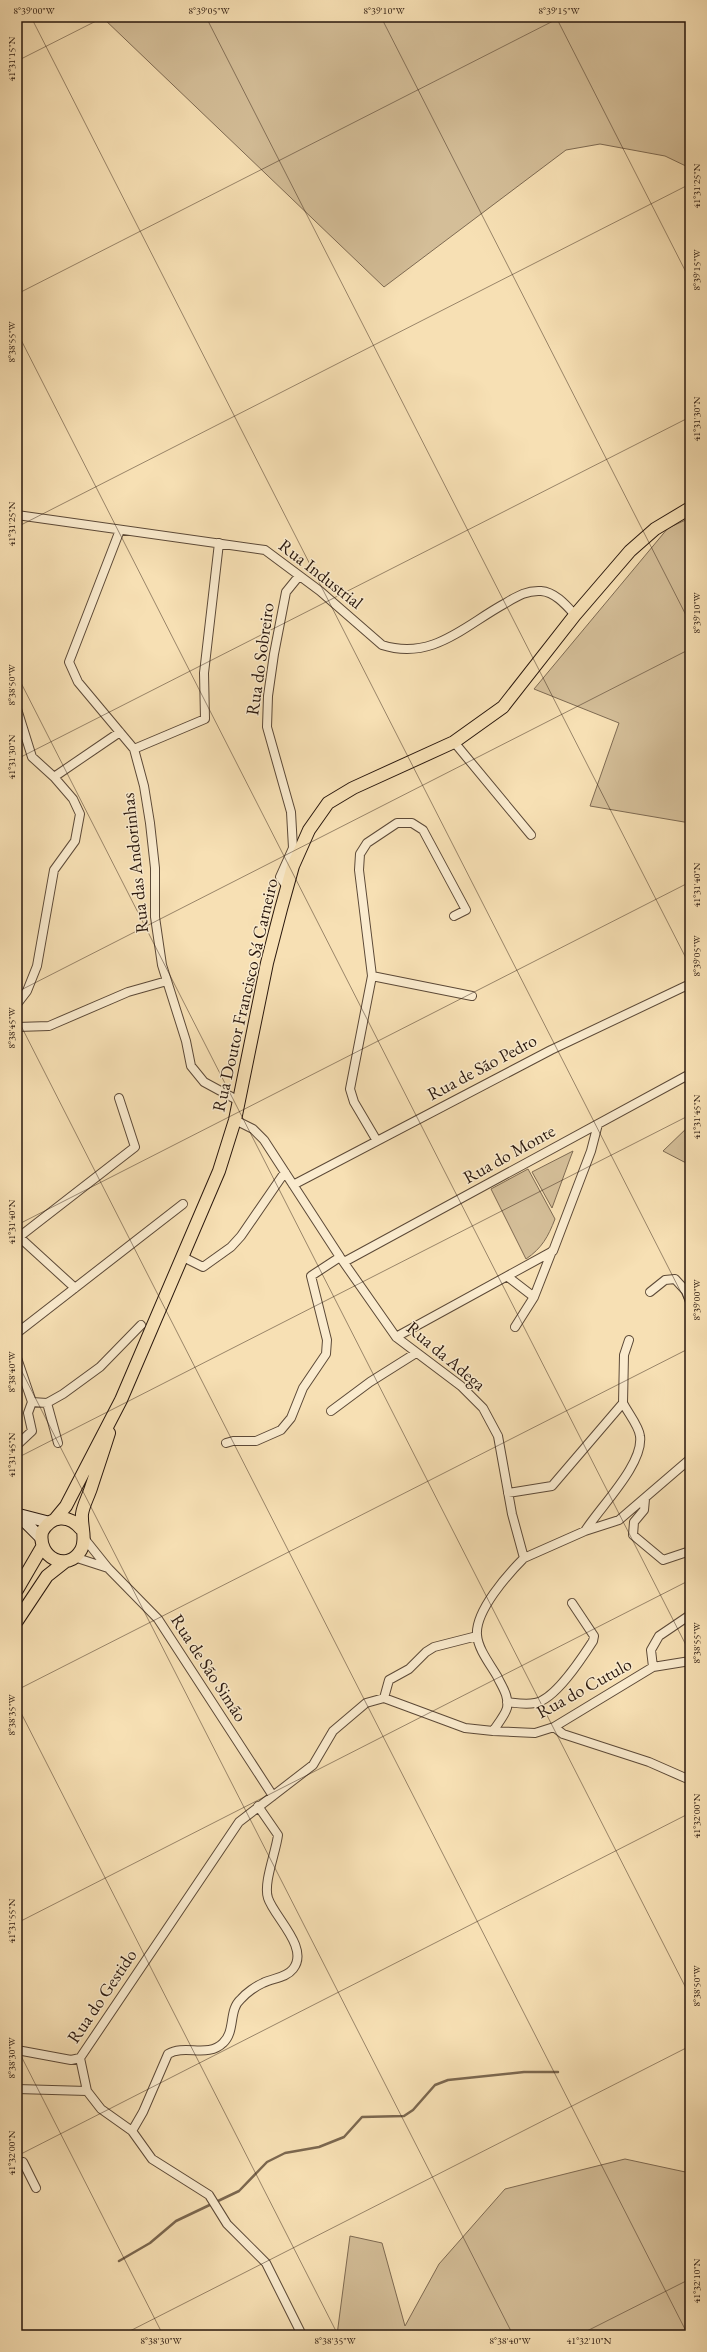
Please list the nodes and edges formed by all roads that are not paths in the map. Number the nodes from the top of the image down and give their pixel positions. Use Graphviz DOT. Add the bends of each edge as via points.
graph roads {
  1 [pos="690,508"];
  2 [pos="17,515"];
  3 [pos="120,530"];
  4 [pos="219,543"];
  5 [pos="299,576"];
  6 [pos="575,615"];
  7 [pos="17,709"];
  8 [pos="120,732"];
  9 [pos="454,742"];
  10 [pos="134,749"];
  11 [pos="54,777"];
  12 [pos="531,835"];
  13 [pos="287,887"];
  14 [pos="454,916"];
  15 [pos="372,976"];
  16 [pos="167,981"];
  17 [pos="690,984"];
  18 [pos="472,996"];
  19 [pos="17,1004"];
  20 [pos="17,1027"];
  21 [pos="690,1074"];
  22 [pos="119,1098"];
  23 [pos="238,1101"];
  24 [pos="235,1120"];
  25 [pos="598,1124"];
  26 [pos="377,1141"];
  27 [pos="285,1172"];
  28 [pos="293,1185"];
  29 [pos="184,1204"];
  30 [pos="18,1236"];
  31 [pos="553,1251"];
  32 [pos="183,1257"];
  33 [pos="342,1260"];
  34 [pos="508,1276"];
  35 [pos="75,1288"];
  36 [pos="650,1292"];
  37 [pos="534,1297"];
  38 [pos="690,1302"];
  39 [pos="140,1325"];
  40 [pos="515,1327"];
  41 [pos="17,1334"];
  42 [pos="396,1337"];
  43 [pos="629,1340"];
  44 [pos="416,1354"];
  45 [pos="17,1358"];
  46 [pos="121,1400"];
  47 [pos="32,1402"];
  48 [pos="47,1403"];
  49 [pos="623,1403"];
  50 [pos="331,1411"];
  51 [pos="58,1443"];
  52 [pos="226,1443"];
  53 [pos="17,1445"];
  54 [pos="690,1459"];
  55 [pos="508,1493"];
  56 [pos="645,1499"];
  57 [pos="18,1515"];
  58 [pos="52,1520"];
  59 [pos="585,1531"];
  60 [pos="83,1533"];
  61 [pos="41,1543"];
  62 [pos="690,1551"];
  63 [pos="524,1558"];
  64 [pos="70,1559"];
  65 [pos="108,1568"];
  66 [pos="17,1590"];
  67 [pos="572,1603"];
  68 [pos="690,1615"];
  69 [pos="17,1621"];
  70 [pos="477,1636"];
  71 [pos="690,1661"];
  72 [pos="653,1667"];
  73 [pos="384,1698"];
  74 [pos="507,1702"];
  75 [pos="554,1727"];
  76 [pos="493,1731"];
  77 [pos="690,1780"];
  78 [pos="273,1796"];
  79 [pos="258,1806"];
  80 [pos="17,2050"];
  81 [pos="80,2058"];
  82 [pos="17,2089"];
  83 [pos="87,2091"];
  84 [pos="132,2131"];
  85 [pos="17,2164"];
  86 [pos="36,2188"];
  87 [pos="302,2335"];
  1 -- 6 [label="main road, Rua Doutor Francisco Sá Carneiro" via="655,529 630,551"];
  2 -- 3 [label="street, Rua Industrial"];
  3 -- 4 [label="street, Rua Industrial"];
  3 -- 8 [label="street, Rua das Andorinhas" via="69,662 78,682"];
  4 -- 5 [label="street, Rua Industrial" via="265,550"];
  4 -- 10 [label="street" via="204,673 205,719"];
  5 -- 6 [label="street, Rua Industrial" via="382,645 390,647 429,647 524,592 542,591 562,601"];
  5 -- 13 [label="street, Rua do Sobreiro" via="286,592 279,622 269,689 267,727 291,812 293,848 280,877"];
  6 -- 9 [label="main road, Rua Doutor Francisco Sá Carneiro" via="503,707"];
  7 -- 11 [label="street" via="32,757"];
  8 -- 10 [label="street, Rua das Andorinhas"];
  8 -- 11 [label="street"];
  9 -- 12 [label="street"];
  9 -- 13 [label="main road, Rua Doutor Francisco Sá Carneiro" via="353,788 328,803 310,830 293,866"];
  10 -- 16 [label="street, Rua das Andorinhas" via="150,823 155,868 155,917"];
  11 -- 19 [label="street" via="73,799 80,814 75,841 54,870 37,966"];
  13 -- 23 [label="main road, Rua Doutor Francisco Sá Carneiro" via="267,962"];
  14 -- 15 [label="street" via="466,910 423,830 412,823 397,823 367,843 360,854 359,870"];
  15 -- 18 [label="street"];
  15 -- 26 [label="street" via="350,1088 354,1102"];
  16 -- 20 [label="street" via="128,992 49,1026"];
  16 -- 23 [label="street, Rua das Andorinhas" via="191,1066 204,1082"];
  17 -- 26 [label="street, Rua de São Pedro" via="551,1050"];
  21 -- 25 [label="street, Rua do Monte"];
  22 -- 30 [label="street" via="136,1147"];
  23 -- 24 [label="main road, Rua Doutor Francisco Sá Carneiro"];
  24 -- 27 [label="street, Rua da Adega" via="253,1129 264,1140"];
  24 -- 32 [label="main road, Rua Doutor Francisco Sá Carneiro" via="219,1171"];
  25 -- 31 [label="street" via="591,1151"];
  25 -- 33 [label="street, Rua do Monte"];
  26 -- 28 [label="street, Rua de São Pedro"];
  27 -- 28 [label="street, Rua da Adega"];
  27 -- 32 [label="street" via="231,1247 203,1267"];
  28 -- 33 [label="street, Rua da Adega"];
  29 -- 35 [label="street"];
  30 -- 35 [label="street"];
  31 -- 34 [label="street"];
  31 -- 37 [label="street"];
  32 -- 46 [label="main road, Rua Doutor Francisco Sá Carneiro"];
  33 -- 42 [label="street, Rua da Adega"];
  33 -- 52 [label="street, Rua do Monte" via="311,1276 327,1340 326,1354 303,1388 291,1418 281,1430 256,1441"];
  34 -- 37 [label="street"];
  34 -- 42 [label="street"];
  35 -- 41 [label="street"];
  36 -- 38 [label="street" via="665,1280 675,1279 686,1291"];
  37 -- 40 [label="street"];
  39 -- 48 [label="street" via="100,1367"];
  42 -- 44 [label="street, Rua da Adega"];
  43 -- 49 [label="street" via="624,1355"];
  44 -- 50 [label="street" via="370,1382"];
  44 -- 55 [label="street, Rua da Adega" via="461,1386 483,1408 498,1436"];
  45 -- 47 [label="street"];
  46 -- 58 [label="main road, Rua Doutor Francisco Sá Carneiro" via="66,1506"];
  46 -- 60 [label="main road, Rua Doutor Francisco Sá Carneiro" via="82,1513"];
  47 -- 48 [label="street"];
  47 -- 53 [label="street" via="28,1413 32,1431"];
  48 -- 51 [label="street"];
  49 -- 55 [label="street" via="552,1486"];
  49 -- 59 [label="street" via="640,1435 639,1452"];
  54 -- 56 [label="street"];
  55 -- 63 [label="street, Rua da Adega"];
  56 -- 59 [label="street" via="619,1520"];
  56 -- 62 [label="street" via="644,1510 634,1522 633,1535 664,1560"];
  57 -- 58 [label="main road"];
  57 -- 61 [label="main road"];
  58 -- 60 [label="main road" via="70,1519"];
  58 -- 61 [label="main road" via="42,1532"];
  59 -- 63 [label="street"];
  60 -- 64 [label="main road" via="82,1549"];
  60 -- 65 [label="street, Rua de São Simão"];
  61 -- 64 [label="main road" via="52,1558"];
  61 -- 66 [label="main road"];
  63 -- 70 [label="street" via="504,1578 490,1599 477,1626"];
  64 -- 65 [label="street, Rua de São Simão"];
  64 -- 69 [label="main road" via="47,1576"];
  65 -- 78 [label="street, Rua de São Simão" via="158,1619"];
  67 -- 74 [label="street" via="594,1636 593,1641 570,1675 540,1702"];
  68 -- 72 [label="street" via="659,1636 651,1650"];
  70 -- 73 [label="street" via="434,1646 409,1669 389,1680"];
  70 -- 74 [label="street" via="507,1694"];
  71 -- 72 [label="street, Rua do Cutulo"];
  72 -- 75 [label="street, Rua do Cutulo"];
  73 -- 76 [label="street, Rua do Cutulo" via="465,1728"];
  73 -- 78 [label="street" via="366,1703 334,1731 313,1765"];
  74 -- 76 [label="street" via="507,1708"];
  75 -- 76 [label="street, Rua do Cutulo" via="535,1732"];
  75 -- 77 [label="street" via="563,1734 649,1762"];
  78 -- 79 [label="street, Rua do Gestido"];
  79 -- 81 [label="street, Rua do Gestido" via="239,1822"];
  79 -- 84 [label="street" via="278,1835 268,1879 268,1898 297,1947 298,1958 294,1968 285,1975 263,1983 240,1999 234,2010 229,2034 223,2044 210,2050 175,2050 168,2054"];
  80 -- 81 [label="street" via="71,2060"];
  81 -- 83 [label="street, Rua do Gestido"];
  82 -- 83 [label="street"];
  83 -- 84 [label="street, Rua do Gestido" via="101,2109"];
  84 -- 87 [label="street, Rua do Gestido" via="152,2159 209,2196 218,2206 227,2224 266,2263"];
  85 -- 86 [label="street" via="23,2162"];
}
